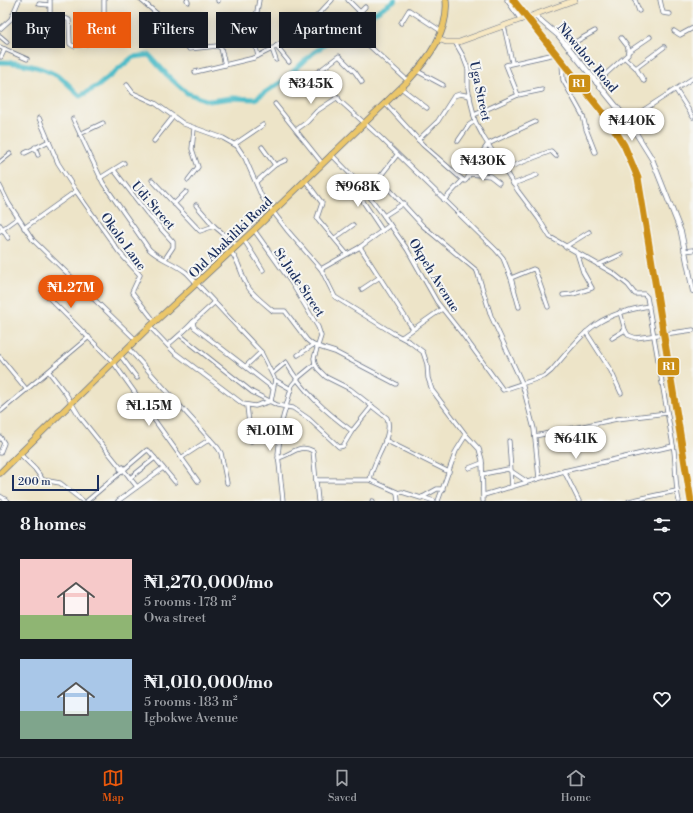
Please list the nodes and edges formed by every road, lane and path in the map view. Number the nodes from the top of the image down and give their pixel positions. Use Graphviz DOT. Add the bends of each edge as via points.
graph roads {
  1 [pos="19,0"];
  2 [pos="50,0"];
  3 [pos="104,0"];
  4 [pos="141,0"];
  5 [pos="259,0"];
  6 [pos="332,0"];
  7 [pos="348,0"];
  8 [pos="446,0"];
  9 [pos="507,0"];
  10 [pos="575,0"];
  11 [pos="635,0"];
  12 [pos="660,0"];
  13 [pos="39,4"];
  14 [pos="49,5"];
  15 [pos="366,7"];
  16 [pos="639,11"];
  17 [pos="50,12"];
  18 [pos="104,12"];
  19 [pos="155,12"];
  20 [pos="360,12"];
  21 [pos="534,14"];
  22 [pos="670,14"];
  23 [pos="65,18"];
  24 [pos="521,20"];
  25 [pos="401,23"];
  26 [pos="504,26"];
  27 [pos="693,28"];
  28 [pos="0,29"];
  29 [pos="441,31"];
  30 [pos="595,31"];
  31 [pos="674,31"];
  32 [pos="0,36"];
  33 [pos="650,37"];
  34 [pos="621,38"];
  35 [pos="438,39"];
  36 [pos="7,42"];
  37 [pos="455,42"];
  38 [pos="73,45"];
  39 [pos="568,46"];
  40 [pos="0,47"];
  41 [pos="208,47"];
  42 [pos="664,47"];
  43 [pos="189,48"];
  44 [pos="198,48"];
  45 [pos="274,48"];
  46 [pos="372,48"];
  47 [pos="5,49"];
  48 [pos="628,52"];
  49 [pos="258,56"];
  50 [pos="1,57"];
  51 [pos="625,58"];
  52 [pos="27,59"];
  53 [pos="276,60"];
  54 [pos="289,62"];
  55 [pos="512,62"];
  56 [pos="225,65"];
  57 [pos="636,68"];
  58 [pos="417,71"];
  59 [pos="194,72"];
  60 [pos="316,73"];
  61 [pos="693,78"];
  62 [pos="408,81"];
  63 [pos="362,82"];
  64 [pos="644,82"];
  65 [pos="596,83"];
  66 [pos="127,85"];
  67 [pos="302,85"];
  68 [pos="443,85"];
  69 [pos="401,88"];
  70 [pos="542,90"];
  71 [pos="676,90"];
  72 [pos="470,96"];
  73 [pos="518,96"];
  74 [pos="338,97"];
  75 [pos="385,103"];
  76 [pos="275,104"];
  77 [pos="427,108"];
  78 [pos="474,115"];
  79 [pos="173,117"];
  80 [pos="693,117"];
  81 [pos="39,118"];
  82 [pos="73,119"];
  83 [pos="628,120"];
  84 [pos="476,121"];
  85 [pos="535,122"];
  86 [pos="103,123"];
  87 [pos="364,124"];
  88 [pos="263,126"];
  89 [pos="194,129"];
  90 [pos="296,130"];
  91 [pos="80,134"];
  92 [pos="418,140"];
  93 [pos="48,141"];
  94 [pos="154,141"];
  95 [pos="458,141"];
  96 [pos="235,144"];
  97 [pos="488,144"];
  98 [pos="34,147"];
  99 [pos="262,147"];
  100 [pos="595,152"];
  101 [pos="25,153"];
  102 [pos="10,154"];
  103 [pos="331,154"];
  104 [pos="38,155"];
  105 [pos="397,155"];
  106 [pos="556,156"];
  107 [pos="286,160"];
  108 [pos="0,162"];
  109 [pos="124,163"];
  110 [pos="322,163"];
  111 [pos="275,165"];
  112 [pos="505,169"];
  113 [pos="114,170"];
  114 [pos="470,174"];
  115 [pos="537,175"];
  116 [pos="352,177"];
  117 [pos="100,178"];
  118 [pos="152,180"];
  119 [pos="188,180"];
  120 [pos="305,180"];
  121 [pos="463,180"];
  122 [pos="256,182"];
  123 [pos="499,183"];
  124 [pos="513,184"];
  125 [pos="0,186"];
  126 [pos="76,191"];
  127 [pos="186,192"];
  128 [pos="444,200"];
  129 [pos="404,203"];
  130 [pos="174,204"];
  131 [pos="196,205"];
  132 [pos="274,211"];
  133 [pos="384,216"];
  134 [pos="18,218"];
  135 [pos="0,224"];
  136 [pos="353,225"];
  137 [pos="390,225"];
  138 [pos="214,226"];
  139 [pos="24,228"];
  140 [pos="2,230"];
  141 [pos="254,230"];
  142 [pos="382,230"];
  143 [pos="589,232"];
  144 [pos="8,238"];
  145 [pos="335,238"];
  146 [pos="244,240"];
  147 [pos="238,246"];
  148 [pos="360,247"];
  149 [pos="565,247"];
  150 [pos="684,250"];
  151 [pos="693,250"];
  152 [pos="231,252"];
  153 [pos="577,253"];
  154 [pos="346,254"];
  155 [pos="622,254"];
  156 [pos="165,258"];
  157 [pos="598,265"];
  158 [pos="321,269"];
  159 [pos="263,270"];
  160 [pos="380,277"];
  161 [pos="511,278"];
  162 [pos="692,282"];
  163 [pos="197,284"];
  164 [pos="362,289"];
  165 [pos="693,291"];
  166 [pos="42,292"];
  167 [pos="563,295"];
  168 [pos="214,303"];
  169 [pos="650,306"];
  170 [pos="519,307"];
  171 [pos="548,307"];
  172 [pos="442,309"];
  173 [pos="620,312"];
  174 [pos="155,322"];
  175 [pos="194,322"];
  176 [pos="150,327"];
  177 [pos="413,329"];
  178 [pos="624,330"];
  179 [pos="693,330"];
  180 [pos="586,332"];
  181 [pos="655,335"];
  182 [pos="181,336"];
  183 [pos="89,337"];
  184 [pos="402,337"];
  185 [pos="612,338"];
  186 [pos="136,340"];
  187 [pos="168,345"];
  188 [pos="315,346"];
  189 [pos="128,348"];
  190 [pos="261,352"];
  191 [pos="120,355"];
  192 [pos="298,355"];
  193 [pos="0,357"];
  194 [pos="113,362"];
  195 [pos="315,364"];
  196 [pos="246,366"];
  197 [pos="49,372"];
  198 [pos="273,373"];
  199 [pos="137,378"];
  200 [pos="275,380"];
  201 [pos="296,380"];
  202 [pos="522,383"];
  203 [pos="396,384"];
  204 [pos="273,388"];
  205 [pos="291,389"];
  206 [pos="27,390"];
  207 [pos="621,393"];
  208 [pos="271,401"];
  209 [pos="73,404"];
  210 [pos="286,405"];
  211 [pos="247,406"];
  212 [pos="372,406"];
  213 [pos="1,411"];
  214 [pos="666,413"];
  215 [pos="352,431"];
  216 [pos="466,435"];
  217 [pos="535,436"];
  218 [pos="0,438"];
  219 [pos="210,438"];
  220 [pos="385,440"];
  221 [pos="251,441"];
  222 [pos="509,441"];
  223 [pos="673,446"];
  224 [pos="0,453"];
  225 [pos="20,454"];
  226 [pos="155,458"];
  227 [pos="181,458"];
  228 [pos="278,458"];
  229 [pos="482,463"];
  230 [pos="122,468"];
  231 [pos="164,468"];
  232 [pos="469,468"];
  233 [pos="511,470"];
  234 [pos="564,471"];
  235 [pos="1,472"];
  236 [pos="448,472"];
  237 [pos="483,474"];
  238 [pos="130,478"];
  239 [pos="539,478"];
  240 [pos="316,480"];
  241 [pos="370,480"];
  242 [pos="198,481"];
  243 [pos="526,481"];
  244 [pos="175,482"];
  245 [pos="227,483"];
  246 [pos="512,486"];
  247 [pos="137,487"];
  248 [pos="443,489"];
  249 [pos="676,491"];
  250 [pos="397,493"];
  251 [pos="484,495"];
  252 [pos="0,496"];
  253 [pos="649,496"];
  254 [pos="422,498"];
  255 [pos="8,501"];
  256 [pos="83,501"];
  257 [pos="87,501"];
  258 [pos="118,501"];
  259 [pos="283,501"];
  260 [pos="318,501"];
  261 [pos="398,501"];
  262 [pos="436,501"];
  263 [pos="483,501"];
  264 [pos="579,501"];
  265 [pos="629,501"];
  266 [pos="650,501"];
  267 [pos="679,501"];
  1 -- 28 [label="street" via="10,20"];
  2 -- 14 [label="street"];
  3 -- 18 [label="street"];
  4 -- 19 [label="street"];
  5 -- 49 [label="street" via="253,35"];
  6 -- 45 [label="street" via="313,20"];
  7 -- 20 [label="street"];
  8 -- 29 [label="main road, Old Abakiliki Road"];
  9 -- 24 [label="street"];
  10 -- 21 [label="main road"];
  11 -- 16 [label="street"];
  12 -- 22 [label="street" via="663,13"];
  13 -- 14 [label="street"];
  14 -- 17 [label="street"];
  15 -- 20 [label="street"];
  21 -- 24 [label="main road"];
  21 -- 39 [label="street, Nkwubor Road"];
  23 -- 38 [label="street" via="69,20 69,40"];
  24 -- 26 [label="main road"];
  25 -- 29 [label="street" via="410,10"];
  26 -- 37 [label="main road"];
  26 -- 55 [label="street"];
  27 -- 31 [label="street" via="680,36"];
  29 -- 35 [label="main road, Old Abakiliki Road"];
  30 -- 39 [label="street"];
  32 -- 36 [label="street"];
  33 -- 48 [label="street"];
  34 -- 48 [label="street"];
  35 -- 37 [label="main road"];
  35 -- 58 [label="main road, Old Abakiliki Road"];
  37 -- 72 [label="street, Uga Street" via="468,69"];
  39 -- 65 [label="street, Nkwubor Road"];
  40 -- 47 [label="street"];
  41 -- 56 [label="street" via="220,48"];
  42 -- 57 [label="street"];
  43 -- 44 [label="street"];
  45 -- 49 [label="street"];
  45 -- 53 [label="street"];
  45 -- 54 [label="street"];
  46 -- 62 [label="street"];
  47 -- 50 [label="street"];
  47 -- 52 [label="street"];
  48 -- 51 [label="street"];
  49 -- 56 [label="street"];
  51 -- 57 [label="street"];
  51 -- 65 [label="street"];
  55 -- 73 [label="street" via="506,66"];
  55 -- 100 [label="street" via="555,54 562,64 563,80 583,116"];
  56 -- 59 [label="street"];
  57 -- 64 [label="street"];
  58 -- 62 [label="main road, Old Abakiliki Road"];
  58 -- 68 [label="street"];
  60 -- 63 [label="street" via="339,56"];
  60 -- 67 [label="street"];
  60 -- 74 [label="street"];
  61 -- 71 [label="street"];
  62 -- 69 [label="main road, Old Abakiliki Road"];
  65 -- 83 [label="street, Nkwubor Road"];
  66 -- 79 [label="street" via="137,95 155,103"];
  69 -- 75 [label="main road, Old Abakiliki Road"];
  69 -- 77 [label="street"];
  70 -- 73 [label="street"];
  71 -- 80 [label="street"];
  71 -- 83 [label="street"];
  72 -- 78 [label="street, Uga Street"];
  72 -- 92 [label="street" via="454,96 435,125"];
  73 -- 78 [label="street"];
  74 -- 87 [label="street"];
  74 -- 90 [label="street" via="316,110 307,122"];
  75 -- 87 [label="main road, Old Abakiliki Road"];
  75 -- 92 [label="street"];
  76 -- 90 [label="street"];
  78 -- 84 [label="street, Uga Street"];
  79 -- 89 [label="street"];
  79 -- 94 [label="street"];
  81 -- 93 [label="street"];
  82 -- 91 [label="street"];
  83 -- 150 [label="street, Nkwubor Road" via="654,165 681,232"];
  84 -- 95 [label="street" via="469,125"];
  84 -- 97 [label="street, Uga Street"];
  85 -- 97 [label="street"];
  86 -- 91 [label="street"];
  87 -- 103 [label="main road, Old Abakiliki Road"];
  87 -- 105 [label="street"];
  88 -- 96 [label="street"];
  89 -- 96 [label="street"];
  89 -- 119 [label="street" via="192,149 198,167"];
  90 -- 110 [label="street"];
  91 -- 117 [label="street"];
  92 -- 121 [label="street"];
  93 -- 98 [label="street"];
  93 -- 126 [label="street"];
  96 -- 122 [label="street"];
  97 -- 112 [label="street, Uga Street"];
  97 -- 114 [label="street"];
  98 -- 101 [label="street"];
  98 -- 104 [label="street"];
  99 -- 111 [label="street"];
  102 -- 108 [label="street"];
  103 -- 110 [label="main road, Old Abakiliki Road"];
  103 -- 116 [label="street, Okpeh Avenue"];
  105 -- 128 [label="street"];
  105 -- 129 [label="street" via="379,178"];
  106 -- 112 [label="street" via="551,151"];
  107 -- 111 [label="street"];
  109 -- 113 [label="street"];
  110 -- 120 [label="main road, Old Abakiliki Road"];
  111 -- 122 [label="street"];
  112 -- 124 [label="street, Uga Street"];
  113 -- 117 [label="street"];
  113 -- 156 [label="street, Udi Street" via="173,242 173,247"];
  114 -- 121 [label="street"];
  114 -- 123 [label="street" via="490,176"];
  115 -- 124 [label="street"];
  116 -- 133 [label="street, Okpeh Avenue"];
  116 -- 142 [label="street" via="364,203"];
  117 -- 156 [label="street" via="149,249"];
  118 -- 130 [label="street"];
  120 -- 132 [label="main road, Old Abakiliki Road"];
  120 -- 145 [label="street" via="322,204 317,218"];
  121 -- 128 [label="street"];
  122 -- 132 [label="street" via="262,197"];
  124 -- 149 [label="street, Uga Street" via="540,219 550,237"];
  125 -- 134 [label="street"];
  126 -- 139 [label="street"];
  126 -- 174 [label="street, Okolo Lane" via="119,252 140,275 132,293"];
  127 -- 130 [label="street"];
  128 -- 161 [label="street" via="503,258"];
  129 -- 133 [label="street"];
  129 -- 202 [label="street" via="423,226 477,271 490,316"];
  130 -- 138 [label="street" via="200,231"];
  131 -- 138 [label="street"];
  132 -- 141 [label="main road, Old Abakiliki Road"];
  132 -- 158 [label="street"];
  133 -- 137 [label="street, Okpeh Avenue"];
  134 -- 139 [label="street"];
  134 -- 140 [label="street"];
  135 -- 140 [label="street"];
  136 -- 145 [label="street"];
  137 -- 142 [label="street"];
  137 -- 172 [label="street, Okpeh Avenue"];
  138 -- 147 [label="street"];
  139 -- 186 [label="street" via="36,244"];
  140 -- 144 [label="street"];
  141 -- 146 [label="main road, Old Abakiliki Road"];
  141 -- 188 [label="street, St Jude Street" via="291,282 318,327 321,336"];
  142 -- 148 [label="street"];
  143 -- 149 [label="street"];
  145 -- 154 [label="street"];
  146 -- 147 [label="main road, Old Abakiliki Road"];
  146 -- 159 [label="street"];
  147 -- 152 [label="main road, Old Abakiliki Road"];
  148 -- 154 [label="street"];
  148 -- 160 [label="street"];
  149 -- 153 [label="street, Uga Street"];
  150 -- 151 [label="street"];
  150 -- 162 [label="street, Nkwubor Road"];
  152 -- 163 [label="main road, Old Abakiliki Road"];
  152 -- 188 [label="street" via="252,292 273,311 285,311 307,340"];
  153 -- 157 [label="street, Uga Street"];
  153 -- 167 [label="street" via="592,288"];
  154 -- 158 [label="street"];
  155 -- 157 [label="street"];
  156 -- 163 [label="street"];
  157 -- 169 [label="street, Uga Street" via="622,280 634,294 646,295"];
  158 -- 184 [label="street" via="338,300"];
  160 -- 164 [label="street"];
  160 -- 177 [label="street"];
  161 -- 170 [label="street"];
  161 -- 171 [label="street" via="535,270"];
  162 -- 165 [label="street, Nkwubor Road"];
  163 -- 168 [label="street"];
  163 -- 174 [label="main road, Old Abakiliki Road"];
  166 -- 183 [label="street"];
  168 -- 175 [label="street"];
  168 -- 190 [label="street"];
  169 -- 173 [label="street"];
  169 -- 181 [label="street"];
  172 -- 177 [label="street"];
  172 -- 202 [label="street, Okpeh Avenue" via="503,390"];
  173 -- 178 [label="street"];
  173 -- 180 [label="street" via="597,322"];
  174 -- 176 [label="main road, Old Abakiliki Road"];
  175 -- 182 [label="street"];
  175 -- 196 [label="street" via="198,330"];
  176 -- 186 [label="main road, Old Abakiliki Road"];
  176 -- 187 [label="street"];
  177 -- 184 [label="street"];
  178 -- 181 [label="street" via="636,338"];
  178 -- 185 [label="street"];
  179 -- 181 [label="street"];
  180 -- 202 [label="street" via="545,376"];
  180 -- 207 [label="street" via="611,371"];
  181 -- 214 [label="street"];
  182 -- 187 [label="street"];
  182 -- 208 [label="street" via="252,392"];
  183 -- 194 [label="street"];
  183 -- 197 [label="street"];
  184 -- 216 [label="street" via="422,352 432,390"];
  186 -- 189 [label="main road, Old Abakiliki Road"];
  187 -- 211 [label="street" via="223,390"];
  188 -- 192 [label="street"];
  188 -- 195 [label="street, St Jude Street"];
  188 -- 203 [label="street" via="335,352"];
  189 -- 191 [label="main road, Old Abakiliki Road"];
  189 -- 219 [label="street"];
  190 -- 196 [label="street"];
  190 -- 198 [label="street"];
  191 -- 194 [label="main road, Old Abakiliki Road"];
  191 -- 199 [label="street"];
  193 -- 206 [label="street"];
  194 -- 209 [label="main road, Old Abakiliki Road"];
  194 -- 227 [label="street"];
  195 -- 201 [label="street"];
  195 -- 212 [label="street" via="326,377 350,389"];
  196 -- 204 [label="street"];
  197 -- 206 [label="street"];
  197 -- 209 [label="street"];
  198 -- 200 [label="street"];
  198 -- 201 [label="street" via="286,362"];
  200 -- 204 [label="street"];
  200 -- 205 [label="street"];
  201 -- 205 [label="street"];
  201 -- 215 [label="street" via="308,394"];
  202 -- 217 [label="street"];
  204 -- 208 [label="street"];
  205 -- 210 [label="street"];
  206 -- 213 [label="street"];
  208 -- 210 [label="street" via="284,407"];
  208 -- 211 [label="street"];
  209 -- 225 [label="main road, Old Abakiliki Road"];
  209 -- 230 [label="street"];
  210 -- 215 [label="street" via="309,419 340,447"];
  210 -- 228 [label="street" via="279,435"];
  211 -- 221 [label="street"];
  212 -- 215 [label="street"];
  212 -- 220 [label="street" via="387,418 389,424"];
  214 -- 217 [label="street" via="617,419"];
  214 -- 223 [label="street"];
  216 -- 229 [label="street" via="478,450"];
  216 -- 236 [label="street" via="456,450"];
  217 -- 239 [label="street"];
  218 -- 224 [label="street" via="4,443"];
  219 -- 227 [label="street"];
  219 -- 245 [label="street" via="221,453"];
  220 -- 236 [label="street"];
  220 -- 241 [label="street"];
  222 -- 233 [label="street"];
  223 -- 234 [label="street"];
  223 -- 249 [label="street" via="677,473"];
  225 -- 235 [label="main road, Old Abakiliki Road"];
  225 -- 256 [label="street" via="43,480 60,482"];
  226 -- 230 [label="street" via="147,450"];
  226 -- 231 [label="street"];
  226 -- 238 [label="street"];
  227 -- 242 [label="street"];
  228 -- 240 [label="street" via="296,449 307,448 313,451"];
  228 -- 259 [label="street"];
  229 -- 232 [label="street"];
  229 -- 237 [label="street"];
  230 -- 238 [label="street"];
  230 -- 257 [label="street"];
  231 -- 244 [label="street"];
  231 -- 247 [label="street"];
  233 -- 237 [label="street"];
  233 -- 243 [label="street"];
  233 -- 246 [label="street"];
  234 -- 239 [label="street"];
  234 -- 264 [label="street"];
  236 -- 248 [label="street"];
  237 -- 251 [label="street"];
  238 -- 247 [label="street"];
  239 -- 243 [label="street"];
  240 -- 241 [label="street"];
  240 -- 260 [label="street"];
  241 -- 250 [label="street"];
  243 -- 246 [label="street"];
  246 -- 251 [label="street"];
  247 -- 258 [label="street"];
  248 -- 254 [label="street" via="437,489"];
  248 -- 262 [label="street"];
  249 -- 253 [label="street"];
  249 -- 267 [label="street"];
  250 -- 254 [label="street"];
  250 -- 261 [label="street"];
  251 -- 263 [label="street"];
  252 -- 255 [label="street"];
  253 -- 265 [label="street"];
  253 -- 266 [label="street"];
  254 -- 262 [label="street"];
}
